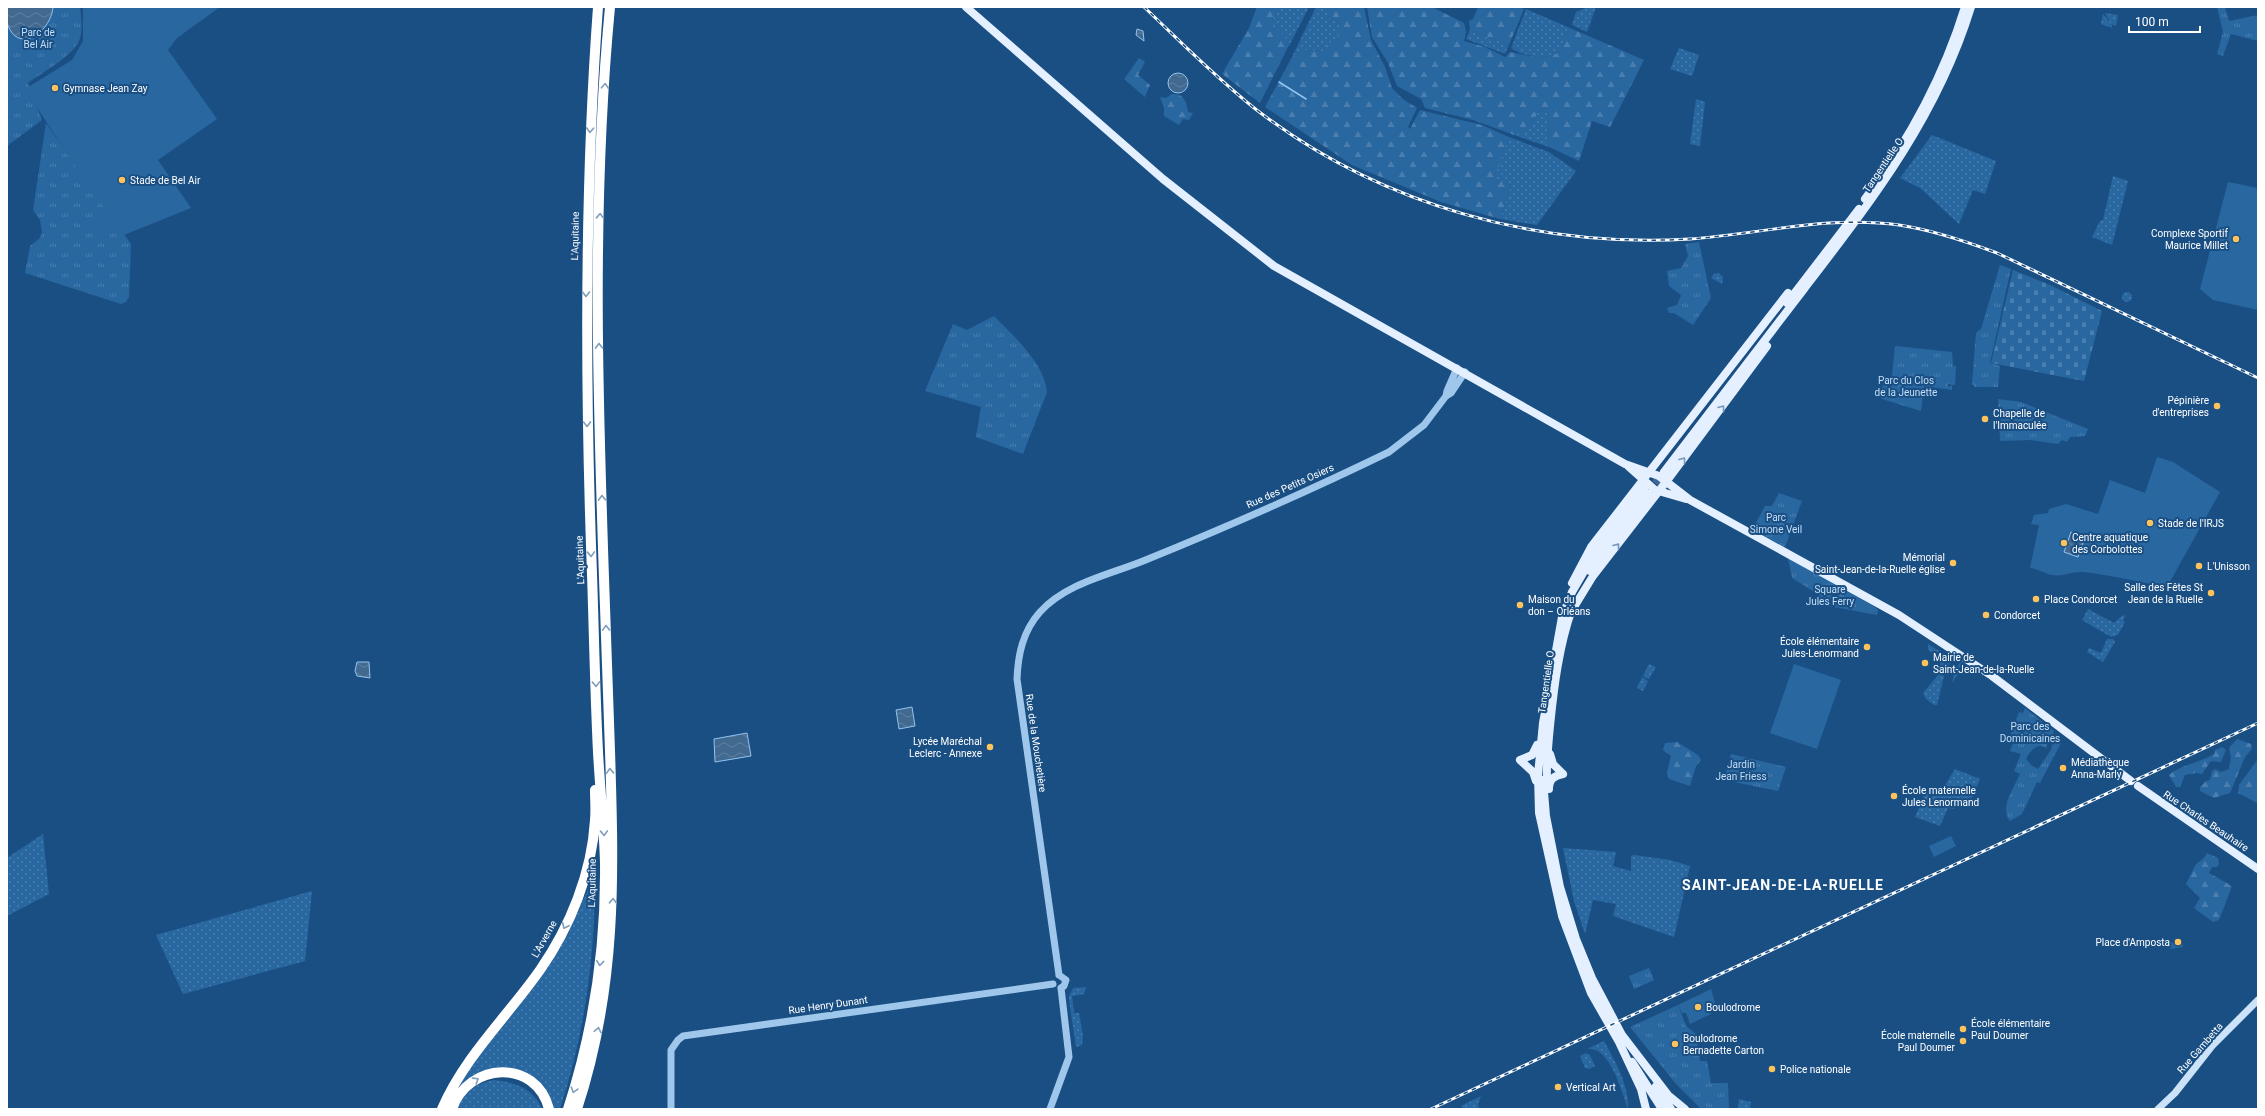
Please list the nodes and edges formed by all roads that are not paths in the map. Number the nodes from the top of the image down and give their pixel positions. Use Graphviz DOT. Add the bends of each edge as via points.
graph roads {
  1 [pos="598,7"];
  2 [pos="610,7"];
  3 [pos="966,7"];
  4 [pos="1965,7"];
  5 [pos="1971,7"];
  6 [pos="1801,283"];
  7 [pos="1782,318"];
  8 [pos="1457,368"];
  9 [pos="1465,372"];
  10 [pos="1446,396"];
  11 [pos="1628,465"];
  12 [pos="1649,471"];
  13 [pos="1642,480"];
  14 [pos="1666,482"];
  15 [pos="1659,492"];
  16 [pos="1690,500"];
  17 [pos="1124,569"];
  18 [pos="1571,612"];
  19 [pos="1562,617"];
  20 [pos="1546,703"];
  21 [pos="1549,742"];
  22 [pos="598,752"];
  23 [pos="1542,768"];
  24 [pos="1538,801"];
  25 [pos="2187,820"];
  26 [pos="1549,827"];
  27 [pos="2258,869"];
  28 [pos="2258,874"];
  29 [pos="1059,975"];
  30 [pos="1053,984"];
  31 [pos="1061,988"];
  32 [pos="2258,1000"];
  33 [pos="498,1022"];
  34 [pos="1623,1042"];
  35 [pos="434,1109"];
  36 [pos="442,1109"];
  37 [pos="452,1109"];
  38 [pos="550,1109"];
  39 [pos="568,1109"];
  40 [pos="577,1109"];
  41 [pos="671,1109"];
  42 [pos="1050,1109"];
  43 [pos="1646,1109"];
  44 [pos="1662,1109"];
  45 [pos="1670,1109"];
  46 [pos="1685,1109"];
  47 [pos="2158,1109"];
  1 -- 22 [label="highway, L'Aquitaine, one-way" via="588,181 586,337 588,479"];
  40 -- 2 [label="highway, L'Aquitaine, one-way" via="591,1062 601,1014 609,959 613,903 599,329 602,144"];
  3 -- 8 [label="main road" via="1158,176 1268,261"];
  4 -- 6 [label="main road, Tangentielle O" via="1941,69 1904,141 1854,215"];
  5 -- 7 [label="main road, Tangentielle O" via="1947,70 1910,143 1872,200"];
  6 -- 7 [label="main road" via="1662,470"];
  6 -- 12 [label="main road" via="1793,288 1773,312"];
  14 -- 7 [label="main road, one-way" via="1756,363 1777,331"];
  8 -- 9 [label="main road"];
  8 -- 10 [label="street, Rue des Petits Osiers"];
  9 -- 10 [label="street, Rue des Petits Osiers" via="1451,393"];
  9 -- 11 [label="main road"];
  10 -- 17 [label="street, Rue des Petits Osiers" via="1424,425 1389,452"];
  11 -- 12 [label="main road"];
  11 -- 13 [label="main road"];
  12 -- 13 [label="main road"];
  12 -- 14 [label="main road"];
  13 -- 15 [label="main road"];
  13 -- 19 [label="main road" via="1580,564"];
  14 -- 15 [label="main road"];
  14 -- 16 [label="main road"];
  15 -- 16 [label="main road"];
  18 -- 15 [label="main road, one-way" via="1593,576"];
  16 -- 25 [label="main road, Rue Charles Beauhaire" via="1899,615 1992,676"];
  17 -- 29 [label="street, Rue de la Mouchetière" via="1074,588 1051,602 1030,626 1018,660 1018,686"];
  18 -- 19 [label="main road, Tangentielle O" via="1582,585 1646,492 1596,551 1572,592"];
  18 -- 21 [label="main road, Tangentielle O" via="1559,656"];
  19 -- 20 [label="main road, Tangentielle O"];
  20 -- 23 [label="main road, Tangentielle O"];
  20 -- 24 [label="main road" via="1535,752 1520,760 1535,776"];
  21 -- 23 [label="main road, Tangentielle O"];
  21 -- 26 [label="main road" via="1551,760 1563,774 1549,782"];
  22 -- 33 [label="highway, L'Arverne, one-way" via="593,834 577,901 550,955"];
  22 -- 39 [label="highway, L'Aquitaine, one-way" via="604,853 602,940 590,1025"];
  23 -- 24 [label="main road"];
  23 -- 26 [label="main road, Tangentielle O"];
  24 -- 34 [label="main road" via="1562,916 1591,993"];
  25 -- 27 [label="main road, Rue Charles Beauhaire"];
  25 -- 28 [label="main road"];
  26 -- 34 [label="main road" via="1560,886 1576,939"];
  29 -- 30 [label="street" via="1054,978"];
  29 -- 31 [label="street" via="1066,980"];
  30 -- 31 [label="street"];
  30 -- 41 [label="street, Rue Henry Dunant" via="683,1036 671,1050"];
  31 -- 42 [label="street" via="1069,1057"];
  32 -- 47 [label="main road, Rue Gambetta" via="2212,1046 2175,1093"];
  33 -- 35 [label="highway" via="487,1030 473,1047"];
  33 -- 36 [label="highway, L'Arverne" via="459,1075"];
  34 -- 43 [label="main road"];
  34 -- 44 [label="main road"];
  34 -- 45 [label="main road"];
  34 -- 46 [label="main road" via="1668,1094"];
  37 -- 38 [label="highway, one-way" via="459,1095 474,1080 501,1072 520,1076 534,1084 546,1097"];
}
